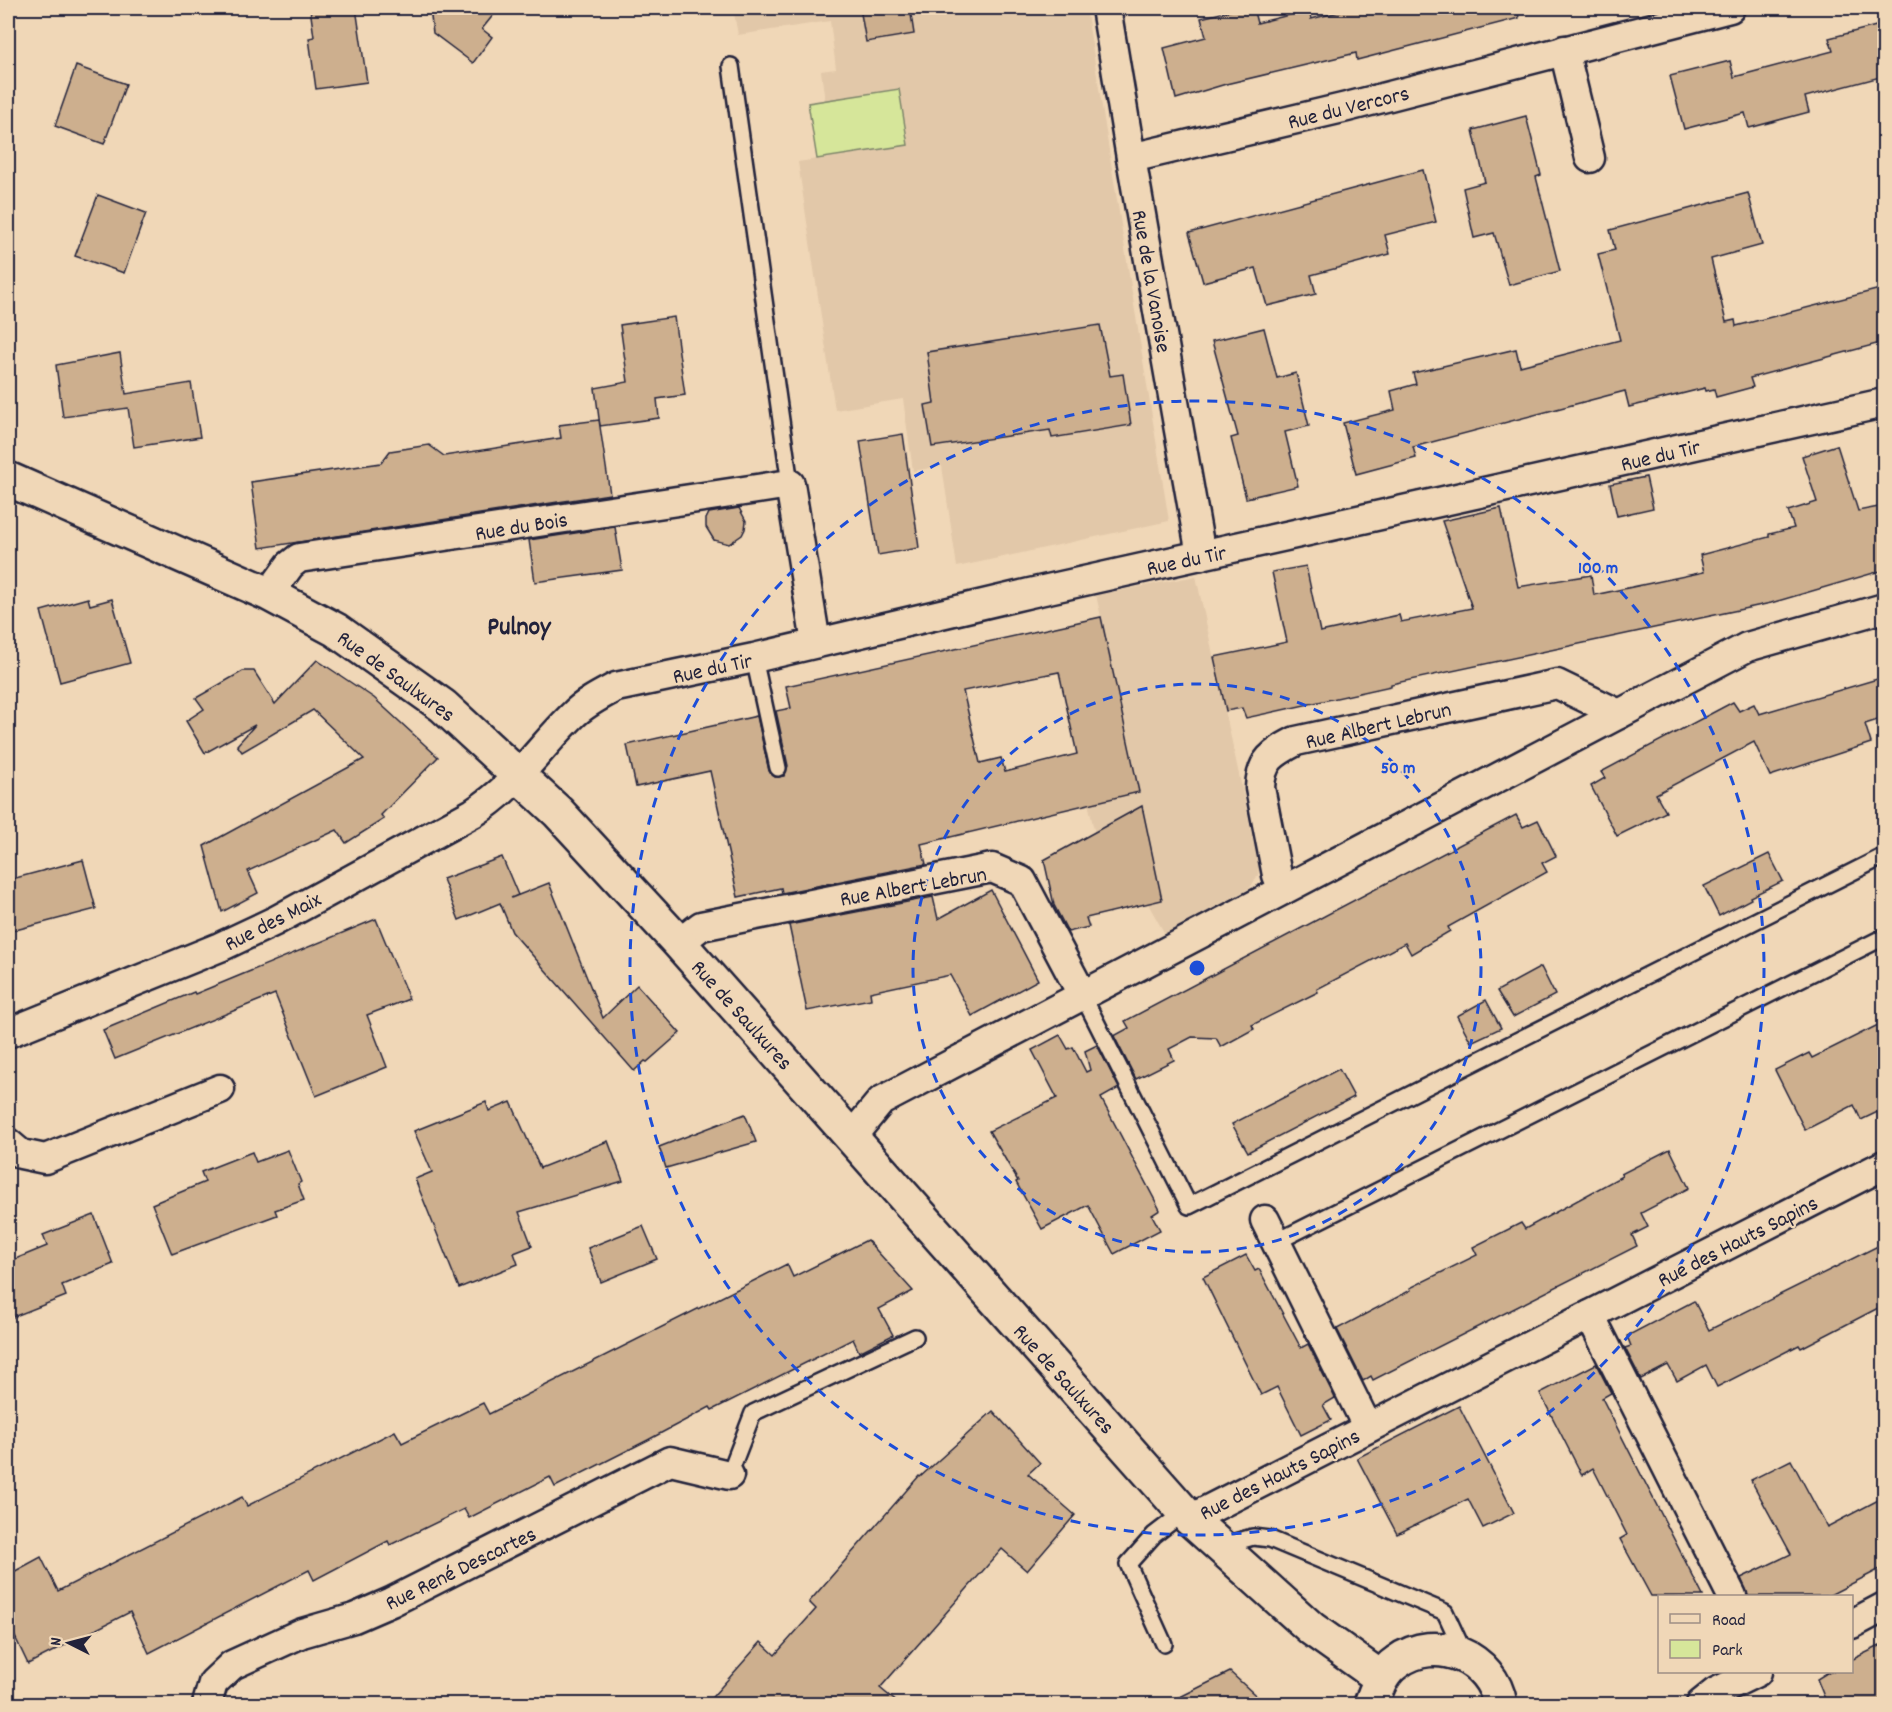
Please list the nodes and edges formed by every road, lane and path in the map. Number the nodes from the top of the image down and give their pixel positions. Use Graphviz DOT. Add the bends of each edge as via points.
graph roads {
  1 [pos="1106,8"];
  2 [pos="1730,8"];
  3 [pos="1564,50"];
  4 [pos="731,66"];
  5 [pos="1131,158"];
  6 [pos="1590,158"];
  7 [pos="1884,403"];
  8 [pos="8,479"];
  9 [pos="790,484"];
  10 [pos="1201,555"];
  11 [pos="269,594"];
  12 [pos="1884,608"];
  13 [pos="816,643"];
  14 [pos="754,658"];
  15 [pos="1619,714"];
  16 [pos="778,768"];
  17 [pos="520,775"];
  18 [pos="1884,856"];
  19 [pos="1283,890"];
  20 [pos="1884,937"];
  21 [pos="679,943"];
  22 [pos="1083,996"];
  23 [pos="8,1033"];
  24 [pos="220,1089"];
  25 [pos="852,1136"];
  26 [pos="8,1143"];
  27 [pos="1884,1165"];
  28 [pos="1270,1231"];
  29 [pos="1590,1315"];
  30 [pos="915,1337"];
  31 [pos="1368,1428"];
  32 [pos="729,1475"];
  33 [pos="1187,1515"];
  34 [pos="1220,1546"];
  35 [pos="1731,1595"];
  36 [pos="1884,1607"];
  37 [pos="1853,1623"];
  38 [pos="1164,1644"];
  39 [pos="1465,1656"];
  40 [pos="1752,1673"];
  41 [pos="1376,1691"];
  42 [pos="207,1704"];
  43 [pos="1500,1704"];
  44 [pos="1701,1704"];
  1 -- 5 [label="street, Rue de la Vanoise"];
  2 -- 3 [label="street, Rue du Vercors"];
  3 -- 5 [label="street, Rue du Vercors"];
  3 -- 6 [label="street"];
  4 -- 9 [label="lane"];
  5 -- 10 [label="street, Rue de la Vanoise"];
  7 -- 10 [label="street, Rue du Tir"];
  8 -- 11 [label="street, Rue de Saulxures"];
  9 -- 11 [label="street, Rue du Bois" via="299,558"];
  9 -- 13 [label="street"];
  10 -- 13 [label="street, Rue du Tir"];
  11 -- 17 [label="street, Rue de Saulxures" via="336,630 443,706"];
  12 -- 15 [label="street" via="1747,647"];
  13 -- 14 [label="street, Rue du Tir"];
  14 -- 16 [label="lane"];
  14 -- 17 [label="street, Rue du Tir" via="616,687 573,715"];
  15 -- 19 [label="street"];
  15 -- 19 [label="street, Rue Albert Lebrun" via="1557,684 1296,741 1278,750 1267,761 1260,788"];
  17 -- 21 [label="street, Rue de Saulxures"];
  17 -- 23 [label="street, Rue des Maix" via="493,801 473,813 275,921"];
  18 -- 22 [label="lane" via="1189,1206"];
  19 -- 22 [label="street"];
  20 -- 28 [label="lane"];
  21 -- 22 [label="street, Rue Albert Lebrun" via="701,926 992,868 1022,881"];
  21 -- 25 [label="street, Rue de Saulxures"];
  22 -- 25 [label="street" via="881,1101"];
  24 -- 26 [label="street" via="45,1159 21,1154"];
  25 -- 33 [label="street, Rue de Saulxures"];
  27 -- 29 [label="street, Rue des Hauts Sapins"];
  28 -- 31 [label="street, Rue des Hauts Sapins"];
  29 -- 31 [label="street, Rue des Hauts Sapins"];
  29 -- 35 [label="street"];
  30 -- 32 [label="lane" via="753,1413"];
  31 -- 33 [label="street, Rue des Hauts Sapins"];
  32 -- 42 [label="street, Rue René Descartes" via="670,1461 391,1602 302,1633 232,1665 213,1683"];
  33 -- 34 [label="street, Rue de Saulxures"];
  33 -- 38 [label="lane" via="1154,1535 1128,1564"];
  34 -- 39 [label="lane" via="1254,1538 1270,1539 1445,1612"];
  34 -- 41 [label="street, Rue de Saulxures"];
  36 -- 37 [label="street"];
  39 -- 41 [label="street" via="1447,1650 1422,1650 1408,1655 1395,1663"];
  39 -- 43 [label="street" via="1491,1679"];
  40 -- 44 [label="street"];
}
